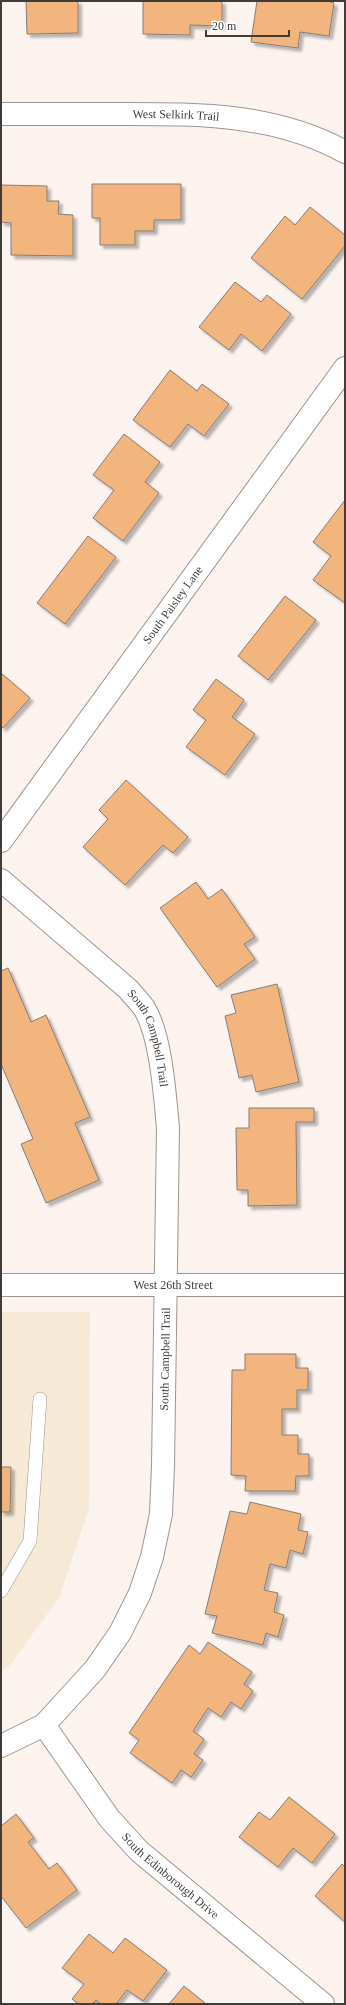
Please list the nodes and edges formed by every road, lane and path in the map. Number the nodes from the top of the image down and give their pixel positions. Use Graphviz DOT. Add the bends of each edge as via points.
graph roads {
  1 [pos="1,114"];
  2 [pos="345,152"];
  3 [pos="345,368"];
  4 [pos="1,841"];
  5 [pos="1,880"];
  6 [pos="1,1285"];
  7 [pos="345,1285"];
  8 [pos="166,1286"];
  9 [pos="40,1399"];
  10 [pos="1,1591"];
  11 [pos="44,1725"];
  12 [pos="1,1746"];
  13 [pos="323,2004"];
  1 -- 2 [label="street, West Selkirk Trail" via="157,114 224,117 298,130 322,139"];
  3 -- 4 [label="street, South Paisley Lane"];
  5 -- 8 [label="street, South Campbell Trail" via="128,989 144,1008 153,1030 164,1079 168,1128"];
  6 -- 8 [label="street, West 26th Street"];
  7 -- 8 [label="street, West 26th Street"];
  8 -- 11 [label="street, South Campbell Trail" via="164,1466 161,1514 152,1557 140,1593 120,1633 95,1669"];
  9 -- 10 [label="lane" via="30,1541"];
  11 -- 12 [label="street, South Campbell Trail"];
  11 -- 13 [label="street, South Edinborough Drive" via="109,1818 139,1851 220,1921"];
}
